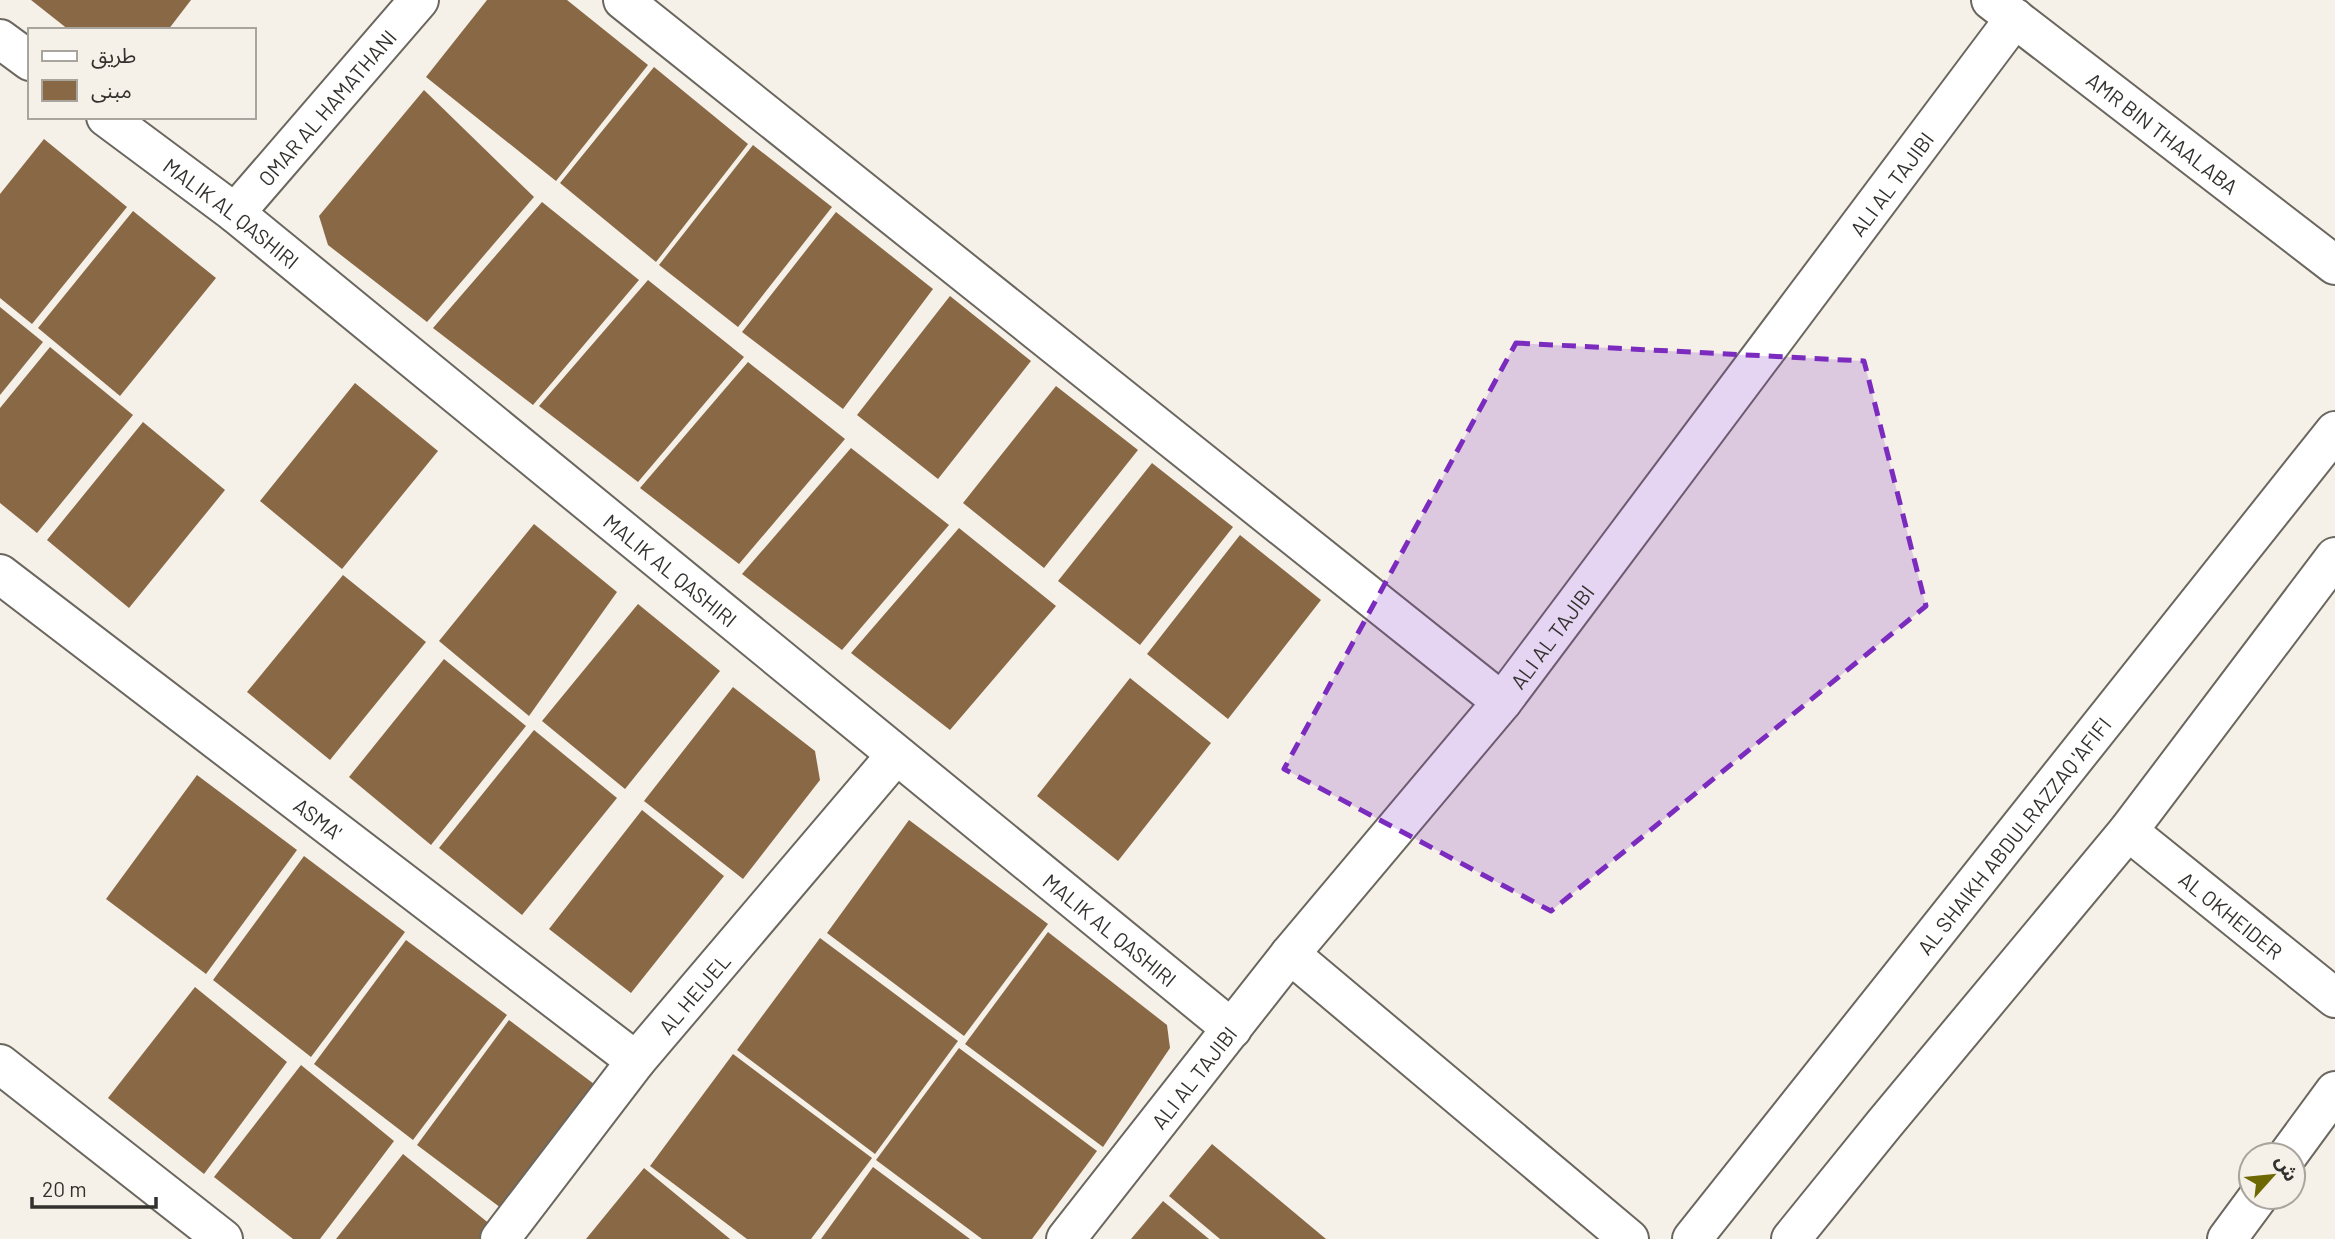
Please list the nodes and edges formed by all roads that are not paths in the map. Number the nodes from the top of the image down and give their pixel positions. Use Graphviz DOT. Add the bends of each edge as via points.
graph roads {
  1 [pos="418,0"];
  2 [pos="623,0"];
  3 [pos="2003,9"];
  4 [pos="0,39"];
  5 [pos="28,60"];
  6 [pos="109,119"];
  7 [pos="235,213"];
  8 [pos="2335,265"];
  9 [pos="2335,431"];
  10 [pos="2335,557"];
  11 [pos="0,574"];
  12 [pos="1502,702"];
  13 [pos="896,755"];
  14 [pos="2128,831"];
  15 [pos="1290,954"];
  16 [pos="2335,998"];
  17 [pos="1232,1030"];
  18 [pos="636,1061"];
  19 [pos="0,1064"];
  20 [pos="2335,1091"];
  21 [pos="2298,1141"];
  22 [pos="2248,1211"];
  23 [pos="223,1239"];
  24 [pos="500,1239"];
  25 [pos="1066,1239"];
  26 [pos="1629,1239"];
  27 [pos="1692,1239"];
  28 [pos="1791,1239"];
  29 [pos="2227,1239"];
  1 -- 7 [label="street, OMAR AL HAMATHANI"];
  2 -- 12 [label="street"];
  3 -- 8 [label="street, AMR BIN THAALABA"];
  3 -- 12 [label="street, ALI AL TAJIBI"];
  4 -- 5 [label="street"];
  6 -- 7 [label="street, MALIK AL QASHIRI"];
  7 -- 13 [label="street, MALIK AL QASHIRI"];
  9 -- 27 [label="street, AL SHAIKH ABDULRAZZAQ 'AFIFI"];
  10 -- 14 [label="street"];
  11 -- 18 [label="street, ASMA'"];
  12 -- 15 [label="street, ALI AL TAJIBI"];
  13 -- 17 [label="street, MALIK AL QASHIRI"];
  13 -- 18 [label="street, AL HEIJEL"];
  14 -- 16 [label="street, AL OKHEIDER"];
  14 -- 28 [label="street"];
  15 -- 17 [label="street, ALI AL TAJIBI"];
  15 -- 26 [label="street"];
  17 -- 25 [label="street, ALI AL TAJIBI"];
  18 -- 24 [label="street, AL HEIJEL"];
  19 -- 23 [label="street"];
  20 -- 21 [label="street"];
  22 -- 29 [label="street"];
}
